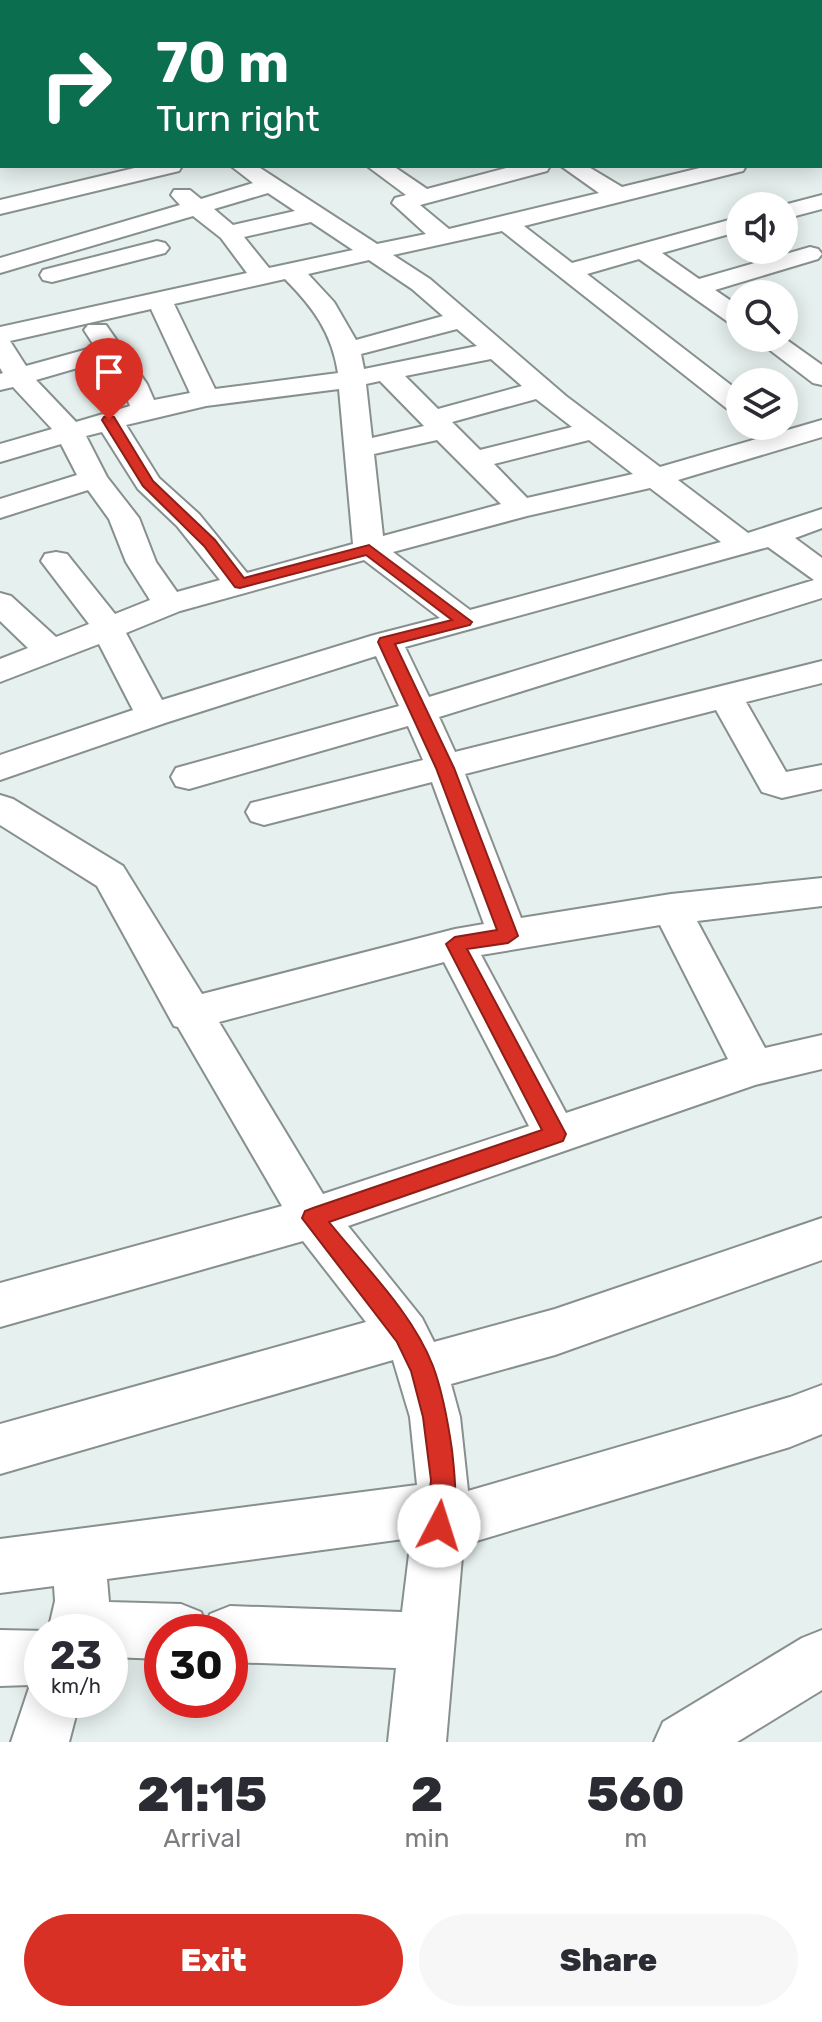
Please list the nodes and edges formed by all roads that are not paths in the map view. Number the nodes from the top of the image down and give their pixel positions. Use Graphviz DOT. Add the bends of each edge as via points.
graph roads {
  1 [pos="337,0"];
  2 [pos="351,0"];
  3 [pos="163,168"];
  4 [pos="245,168"];
  5 [pos="381,168"];
  6 [pos="531,168"];
  7 [pos="727,168"];
  8 [pos="617,169"];
  9 [pos="429,171"];
  10 [pos="580,171"];
  11 [pos="118,172"];
  12 [pos="147,172"];
  13 [pos="271,185"];
  14 [pos="89,186"];
  15 [pos="455,188"];
  16 [pos="0,190"];
  17 [pos="618,195"];
  18 [pos="423,197"];
  19 [pos="822,202"];
  20 [pos="198,206"];
  21 [pos="0,207"];
  22 [pos="798,208"];
  23 [pos="315,214"];
  24 [pos="506,223"];
  25 [pos="126,227"];
  26 [pos="726,228"];
  27 [pos="229,233"];
  28 [pos="444,236"];
  29 [pos="798,247"];
  30 [pos="643,251"];
  31 [pos="374,253"];
  32 [pos="816,258"];
  33 [pos="169,259"];
  34 [pos="0,266"];
  35 [pos="76,269"];
  36 [pos="569,271"];
  37 [pos="292,272"];
  38 [pos="264,278"];
  39 [pos="0,288"];
  40 [pos="695,288"];
  41 [pos="204,292"];
  42 [pos="160,301"];
  43 [pos="726,309"];
  44 [pos="94,315"];
  45 [pos="461,319"];
  46 [pos="0,335"];
  47 [pos="0,345"];
  48 [pos="349,349"];
  49 [pos="112,350"];
  50 [pos="497,350"];
  51 [pos="792,352"];
  52 [pos="815,365"];
  53 [pos="386,372"];
  54 [pos="9,379"];
  55 [pos="352,379"];
  56 [pos="542,389"];
  57 [pos="726,394"];
  58 [pos="206,398"];
  59 [pos="145,410"];
  60 [pos="109,420"];
  61 [pos="438,424"];
  62 [pos="822,428"];
  63 [pos="593,430"];
  64 [pos="69,431"];
  65 [pos="798,431"];
  66 [pos="757,440"];
  67 [pos="359,449"];
  68 [pos="0,453"];
  69 [pos="473,460"];
  70 [pos="655,478"];
  71 [pos="94,479"];
  72 [pos="521,508"];
  73 [pos="0,509"];
  74 [pos="822,518"];
  75 [pos="758,540"];
  76 [pos="369,549"];
  77 [pos="56,561"];
  78 [pos="822,573"];
  79 [pos="240,584"];
  80 [pos="822,588"];
  81 [pos="0,603"];
  82 [pos="169,604"];
  83 [pos="465,622"];
  84 [pos="106,629"];
  85 [pos="386,642"];
  86 [pos="51,651"];
  87 [pos="0,671"];
  88 [pos="822,672"];
  89 [pos="726,697"];
  90 [pos="418,712"];
  91 [pos="153,715"];
  92 [pos="0,768"];
  93 [pos="445,768"];
  94 [pos="189,777"];
  95 [pos="822,777"];
  96 [pos="0,808"];
  97 [pos="264,812"];
  98 [pos="822,892"];
  99 [pos="671,909"];
  100 [pos="508,936"];
  101 [pos="455,944"];
  102 [pos="189,1014"];
  103 [pos="822,1052"];
  104 [pos="754,1068"];
  105 [pos="555,1134"];
  106 [pos="313,1218"];
  107 [pos="822,1239"];
  108 [pos="0,1305"];
  109 [pos="414,1352"];
  110 [pos="822,1409"];
  111 [pos="0,1449"];
  112 [pos="440,1517"];
  113 [pos="78,1555"];
  114 [pos="0,1566"];
  115 [pos="76,1614"];
  116 [pos="248,1635"];
  117 [pos="428,1641"];
  118 [pos="24,1651"];
  119 [pos="0,1658"];
  120 [pos="822,1658"];
  121 [pos="47,1718"];
  122 [pos="40,1742"];
  123 [pos="417,1742"];
  124 [pos="683,1742"];
  1 -- 2 [label="street"];
  3 -- 12 [label="street"];
  4 -- 13 [label="street"];
  5 -- 18 [label="street"];
  6 -- 15 [label="street"];
  7 -- 17 [label="street"];
  8 -- 10 [label="street"];
  9 -- 15 [label="street"];
  10 -- 17 [label="street"];
  11 -- 12 [label="street"];
  11 -- 14 [label="street"];
  12 -- 20 [label="street"];
  13 -- 20 [label="street"];
  13 -- 23 [label="street"];
  14 -- 16 [label="street" via="71,174"];
  14 -- 21 [label="street"];
  14 -- 25 [label="street"];
  15 -- 18 [label="street"];
  17 -- 24 [label="street"];
  18 -- 28 [label="street" via="402,204"];
  19 -- 22 [label="street"];
  20 -- 25 [label="street"];
  20 -- 27 [label="street"];
  23 -- 27 [label="street"];
  23 -- 31 [label="street"];
  24 -- 28 [label="street"];
  24 -- 36 [label="street"];
  25 -- 33 [label="street"];
  25 -- 34 [label="street"];
  26 -- 30 [label="street"];
  27 -- 38 [label="street"];
  28 -- 31 [label="street"];
  29 -- 32 [label="street"];
  30 -- 36 [label="street"];
  30 -- 40 [label="street"];
  31 -- 37 [label="street"];
  31 -- 45 [label="street"];
  32 -- 40 [label="street"];
  33 -- 35 [label="street"];
  33 -- 41 [label="street"];
  35 -- 39 [label="street"];
  35 -- 44 [label="street"];
  36 -- 57 [label="street"];
  37 -- 38 [label="street"];
  37 -- 48 [label="street" via="319,299"];
  38 -- 41 [label="street"];
  40 -- 43 [label="street"];
  41 -- 42 [label="street"];
  42 -- 44 [label="street"];
  42 -- 58 [label="street"];
  44 -- 46 [label="street"];
  44 -- 49 [label="street"];
  45 -- 48 [label="street"];
  45 -- 50 [label="street"];
  47 -- 54 [label="street"];
  48 -- 55 [label="street"];
  49 -- 54 [label="street"];
  49 -- 59 [label="street"];
  50 -- 53 [label="street"];
  50 -- 56 [label="street"];
  51 -- 52 [label="street"];
  53 -- 55 [label="street"];
  53 -- 61 [label="street"];
  54 -- 64 [label="street"];
  55 -- 58 [label="street"];
  55 -- 67 [label="street"];
  56 -- 61 [label="street"];
  56 -- 63 [label="street"];
  58 -- 59 [label="street"];
  59 -- 60 [label="street"];
  60 -- 64 [label="street"];
  60 -- 79 [label="street" via="148,483 195,527"];
  61 -- 67 [label="street"];
  61 -- 69 [label="street"];
  62 -- 65 [label="street"];
  63 -- 69 [label="street"];
  63 -- 70 [label="street"];
  64 -- 68 [label="street"];
  64 -- 71 [label="street"];
  66 -- 70 [label="street"];
  67 -- 76 [label="street"];
  69 -- 72 [label="street"];
  70 -- 72 [label="street"];
  70 -- 75 [label="street"];
  71 -- 73 [label="street"];
  71 -- 82 [label="street" via="124,518 141,562"];
  72 -- 76 [label="street"];
  74 -- 75 [label="street"];
  75 -- 78 [label="street"];
  75 -- 83 [label="street"];
  76 -- 79 [label="street"];
  76 -- 83 [label="street"];
  77 -- 84 [label="street" via="91,601"];
  79 -- 82 [label="street"];
  80 -- 90 [label="street"];
  81 -- 86 [label="street"];
  82 -- 84 [label="street"];
  83 -- 85 [label="street"];
  84 -- 86 [label="street"];
  84 -- 91 [label="street"];
  85 -- 90 [label="street"];
  85 -- 91 [label="street"];
  86 -- 87 [label="street"];
  88 -- 89 [label="street"];
  89 -- 93 [label="street"];
  89 -- 95 [label="street" via="775,783"];
  90 -- 93 [label="street"];
  90 -- 94 [label="street"];
  91 -- 92 [label="street"];
  93 -- 97 [label="street"];
  93 -- 100 [label="street"];
  96 -- 102 [label="street" via="110,876"];
  98 -- 99 [label="street"];
  99 -- 100 [label="street"];
  99 -- 104 [label="street"];
  100 -- 101 [label="street"];
  101 -- 102 [label="street"];
  101 -- 105 [label="street"];
  102 -- 106 [label="street"];
  103 -- 104 [label="street"];
  104 -- 105 [label="street"];
  105 -- 106 [label="street"];
  106 -- 108 [label="street"];
  106 -- 109 [label="street"];
  107 -- 109 [label="street" via="555,1332"];
  109 -- 111 [label="street"];
  109 -- 112 [label="street" via="435,1417 443,1480"];
  110 -- 112 [label="street" via="753,1434"];
  112 -- 113 [label="street"];
  112 -- 117 [label="street"];
  113 -- 114 [label="street"];
  113 -- 115 [label="street" via="82,1601"];
  116 -- 117 [label="street"];
  117 -- 123 [label="street"];
  118 -- 119 [label="street"];
  120 -- 124 [label="street"];
  121 -- 122 [label="street"];
}
